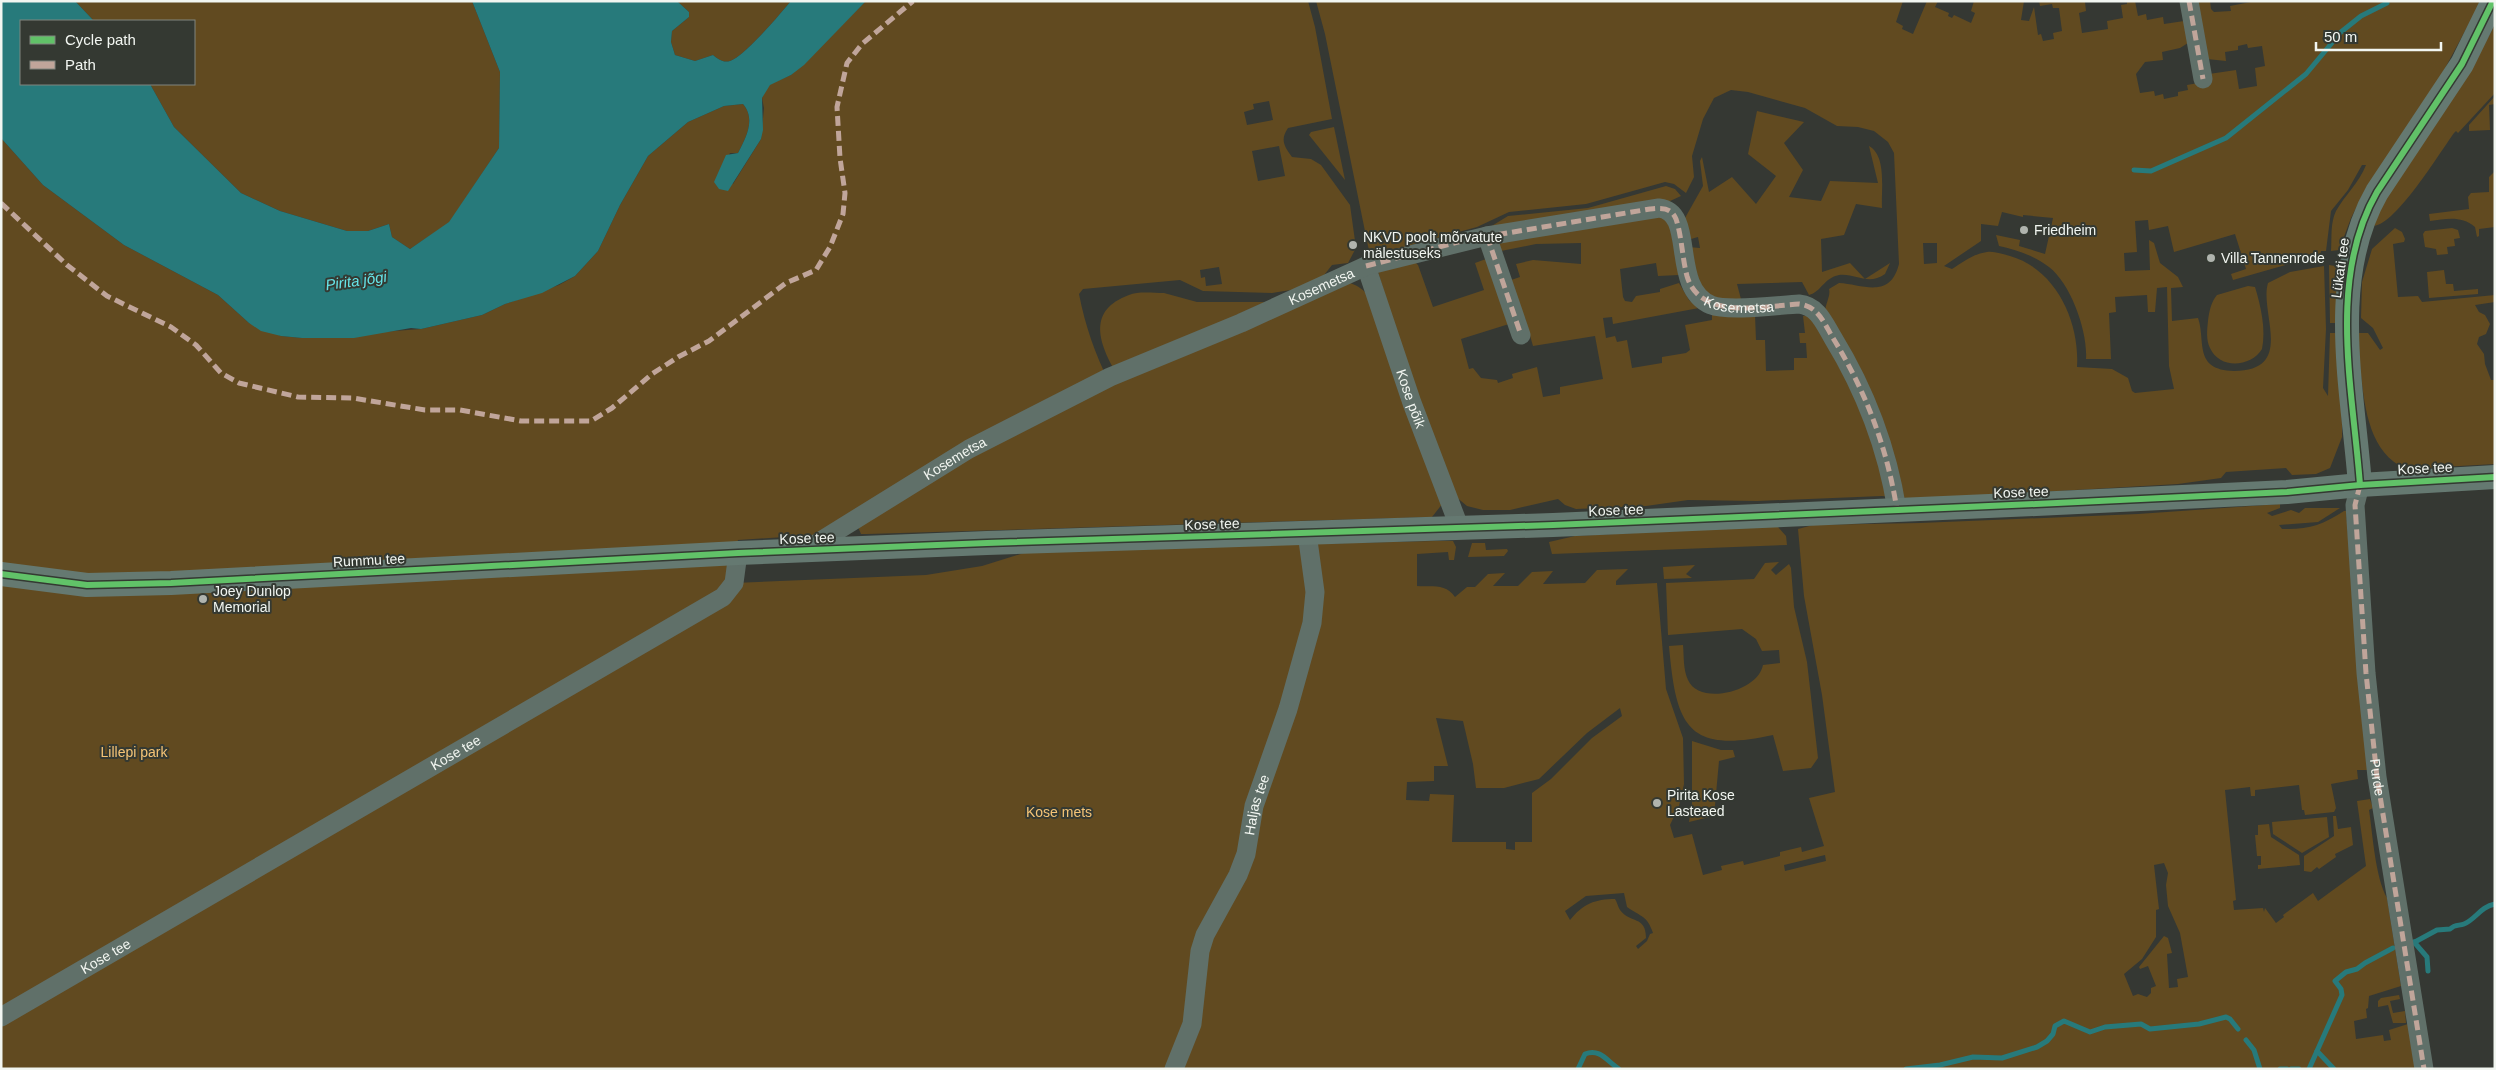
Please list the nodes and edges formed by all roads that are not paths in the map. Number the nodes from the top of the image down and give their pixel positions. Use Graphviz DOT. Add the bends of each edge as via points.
graph roads {
  1 [pos="2189,1"];
  2 [pos="2493,1"];
  3 [pos="2203,79"];
  4 [pos="1487,236"];
  5 [pos="1366,266"];
  6 [pos="1521,335"];
  7 [pos="2495,477"];
  8 [pos="2360,485"];
  9 [pos="1897,510"];
  10 [pos="1460,529"];
  11 [pos="1307,533"];
  12 [pos="805,550"];
  13 [pos="738,553"];
  14 [pos="1,574"];
  15 [pos="1,1017"];
  16 [pos="1174,1069"];
  17 [pos="2424,1069"];
  1 -- 3 [label="street"];
  2 -- 8 [label="main road, Lükati tee" via="2462,64 2376,192 2356,238 2348,307"];
  4 -- 5 [label="street, Kosemetsa"];
  4 -- 6 [label="street"];
  4 -- 9 [label="street, Kosemetsa" via="1650,209 1672,212 1680,230 1687,275 1699,297 1718,306 1800,304 1815,310 1868,403 1891,476"];
  5 -- 10 [label="street, Kose põik" via="1412,403"];
  5 -- 12 [label="street, Kosemetsa" via="1241,323 1110,377 968,449"];
  7 -- 8 [label="main road, Kose tee"];
  8 -- 9 [label="main road, Kose tee" via="2287,492"];
  8 -- 17 [label="street, Purde" via="2354,505 2377,777"];
  9 -- 10 [label="main road, Kose tee"];
  10 -- 11 [label="main road, Kose tee"];
  11 -- 12 [label="main road, Kose tee"];
  11 -- 16 [label="street, Haljas tee" via="1315,592 1312,623 1288,709 1254,806 1246,854 1205,936 1199,959 1192,1024"];
  12 -- 13 [label="main road, Kose tee"];
  13 -- 14 [label="main road, Rummu tee" via="112,585"];
  13 -- 15 [label="street, Kose tee" via="734,583 723,597"];
}
